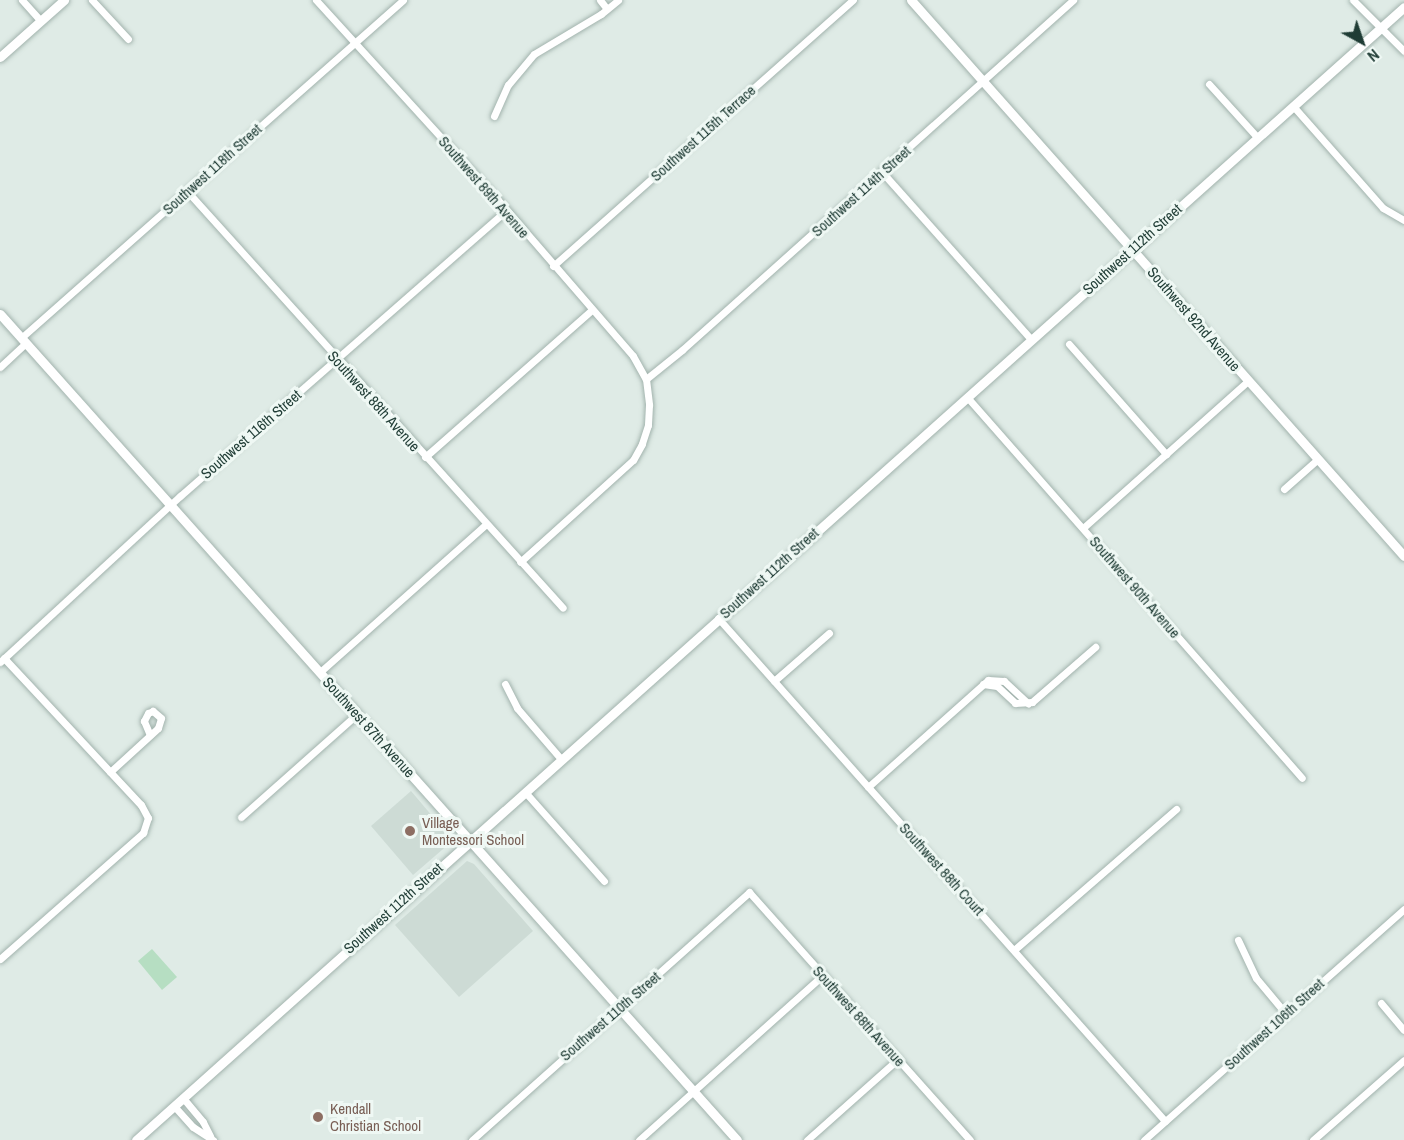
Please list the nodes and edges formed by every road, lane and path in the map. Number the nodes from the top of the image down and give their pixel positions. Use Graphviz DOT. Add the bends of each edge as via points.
graph roads {
  1 [pos="22,0"];
  2 [pos="64,0"];
  3 [pos="92,0"];
  4 [pos="316,0"];
  5 [pos="403,0"];
  6 [pos="600,0"];
  7 [pos="618,0"];
  8 [pos="853,0"];
  9 [pos="911,0"];
  10 [pos="1073,0"];
  11 [pos="1353,0"];
  12 [pos="1404,7"];
  13 [pos="608,9"];
  14 [pos="40,21"];
  15 [pos="1380,28"];
  16 [pos="128,39"];
  17 [pos="355,41"];
  18 [pos="1404,51"];
  19 [pos="0,57"];
  20 [pos="984,81"];
  21 [pos="1209,84"];
  22 [pos="1293,106"];
  23 [pos="494,116"];
  24 [pos="1258,138"];
  25 [pos="882,172"];
  26 [pos="187,192"];
  27 [pos="506,211"];
  28 [pos="1403,217"];
  29 [pos="1133,249"];
  30 [pos="553,266"];
  31 [pos="592,310"];
  32 [pos="0,314"];
  33 [pos="1032,339"];
  34 [pos="24,340"];
  35 [pos="1069,344"];
  36 [pos="336,359"];
  37 [pos="0,367"];
  38 [pos="646,379"];
  39 [pos="1248,381"];
  40 [pos="967,397"];
  41 [pos="1166,454"];
  42 [pos="424,457"];
  43 [pos="1318,459"];
  44 [pos="1284,489"];
  45 [pos="171,505"];
  46 [pos="486,524"];
  47 [pos="1083,528"];
  48 [pos="1404,556"];
  49 [pos="520,562"];
  50 [pos="563,608"];
  51 [pos="718,618"];
  52 [pos="829,633"];
  53 [pos="1095,647"];
  54 [pos="2,660"];
  55 [pos="320,672"];
  56 [pos="774,681"];
  57 [pos="505,684"];
  58 [pos="357,714"];
  59 [pos="150,735"];
  60 [pos="561,759"];
  61 [pos="110,772"];
  62 [pos="1302,778"];
  63 [pos="868,787"];
  64 [pos="525,792"];
  65 [pos="1176,809"];
  66 [pos="241,817"];
  67 [pos="470,841"];
  68 [pos="604,881"];
  69 [pos="748,892"];
  70 [pos="1404,909"];
  71 [pos="1238,940"];
  72 [pos="1014,950"];
  73 [pos="0,959"];
  74 [pos="822,975"];
  75 [pos="1380,1003"];
  76 [pos="620,1009"];
  77 [pos="1286,1014"];
  78 [pos="1404,1030"];
  79 [pos="897,1059"];
  80 [pos="1404,1059"];
  81 [pos="693,1091"];
  82 [pos="183,1098"];
  83 [pos="174,1106"];
  84 [pos="1165,1121"];
  85 [pos="211,1138"];
  86 [pos="136,1140"];
  87 [pos="472,1140"];
  88 [pos="639,1140"];
  89 [pos="737,1140"];
  90 [pos="807,1140"];
  91 [pos="970,1140"];
  92 [pos="1144,1140"];
  93 [pos="1313,1140"];
  1 -- 14 [label="street"];
  2 -- 14 [label="main road"];
  3 -- 16 [label="street"];
  4 -- 17 [label="street, Southwest 89th Avenue"];
  5 -- 17 [label="street, Southwest 118th Street"];
  6 -- 13 [label="street"];
  7 -- 13 [label="street"];
  8 -- 30 [label="street, Southwest 115th Terrace"];
  9 -- 20 [label="main road, Southwest 92nd Avenue"];
  10 -- 20 [label="street, Southwest 114th Street"];
  11 -- 15 [label="street"];
  12 -- 15 [label="main road, Southwest 112th Street"];
  13 -- 23 [label="street" via="534,54 508,85"];
  14 -- 19 [label="main road"];
  15 -- 18 [label="street"];
  15 -- 22 [label="main road, Southwest 112th Street"];
  17 -- 26 [label="street, Southwest 118th Street"];
  17 -- 27 [label="street, Southwest 89th Avenue"];
  20 -- 25 [label="street, Southwest 114th Street"];
  20 -- 29 [label="main road, Southwest 92nd Avenue"];
  21 -- 24 [label="street"];
  22 -- 24 [label="main road, Southwest 112th Street"];
  22 -- 28 [label="street" via="1383,208"];
  24 -- 29 [label="main road, Southwest 112th Street"];
  25 -- 33 [label="street"];
  25 -- 38 [label="street, Southwest 114th Street"];
  26 -- 34 [label="street, Southwest 118th Street"];
  26 -- 36 [label="street, Southwest 88th Avenue"];
  27 -- 30 [label="street, Southwest 89th Avenue"];
  27 -- 36 [label="street, Southwest 116th Street"];
  29 -- 33 [label="main road, Southwest 112th Street"];
  29 -- 39 [label="main road, Southwest 92nd Avenue"];
  30 -- 31 [label="street, Southwest 89th Avenue"];
  31 -- 38 [label="street, Southwest 89th Avenue" via="633,356"];
  31 -- 42 [label="street"];
  32 -- 34 [label="main road, Southwest 87th Avenue"];
  33 -- 40 [label="main road, Southwest 112th Street"];
  34 -- 37 [label="street, Southwest 118th Street"];
  34 -- 45 [label="main road, Southwest 87th Avenue"];
  35 -- 41 [label="street"];
  36 -- 42 [label="street, Southwest 88th Avenue"];
  36 -- 45 [label="street, Southwest 116th Street"];
  38 -- 49 [label="street" via="648,425 633,460"];
  39 -- 41 [label="street"];
  39 -- 43 [label="main road, Southwest 92nd Avenue"];
  40 -- 47 [label="street, Southwest 90th Avenue"];
  40 -- 51 [label="main road, Southwest 112th Street"];
  41 -- 47 [label="street"];
  42 -- 46 [label="street, Southwest 88th Avenue"];
  43 -- 44 [label="street"];
  43 -- 48 [label="main road, Southwest 92nd Avenue"];
  45 -- 54 [label="street, Southwest 116th Street"];
  45 -- 55 [label="main road, Southwest 87th Avenue"];
  46 -- 49 [label="street, Southwest 88th Avenue"];
  46 -- 55 [label="street"];
  47 -- 62 [label="street, Southwest 90th Avenue"];
  49 -- 50 [label="street, Southwest 88th Avenue"];
  51 -- 56 [label="street, Southwest 88th Court"];
  51 -- 60 [label="main road, Southwest 112th Street"];
  52 -- 56 [label="street"];
  53 -- 63 [label="street" via="1028,703 1004,681 992,679 983,684"];
  54 -- 61 [label="street"];
  55 -- 58 [label="main road, Southwest 87th Avenue"];
  56 -- 63 [label="street, Southwest 88th Court"];
  57 -- 60 [label="street" via="517,708"];
  58 -- 66 [label="street"];
  58 -- 67 [label="main road, Southwest 87th Avenue"];
  59 -- 61 [label="street"];
  60 -- 64 [label="main road, Southwest 112th Street"];
  61 -- 73 [label="street" via="146,812 145,830"];
  63 -- 72 [label="street, Southwest 88th Court"];
  64 -- 67 [label="main road, Southwest 112th Street"];
  64 -- 68 [label="street"];
  65 -- 72 [label="street"];
  67 -- 76 [label="main road, Southwest 87th Avenue"];
  67 -- 82 [label="main road, Southwest 112th Street"];
  69 -- 74 [label="street, Southwest 88th Avenue"];
  69 -- 76 [label="street, Southwest 110th Street"];
  70 -- 77 [label="street, Southwest 106th Street"];
  71 -- 77 [label="street" via="1256,978"];
  72 -- 84 [label="street, Southwest 88th Court"];
  74 -- 79 [label="street, Southwest 88th Avenue"];
  74 -- 81 [label="street"];
  75 -- 78 [label="street"];
  76 -- 81 [label="main road, Southwest 87th Avenue"];
  76 -- 87 [label="street, Southwest 110th Street"];
  77 -- 84 [label="street, Southwest 106th Street"];
  79 -- 90 [label="street"];
  79 -- 91 [label="street, Southwest 88th Avenue"];
  80 -- 93 [label="street"];
  81 -- 88 [label="street"];
  81 -- 89 [label="main road, Southwest 87th Avenue"];
  82 -- 83 [label="main road, Southwest 112th Street"];
  82 -- 85 [label="street"];
  83 -- 85 [label="street" via="193,1127"];
  83 -- 86 [label="main road, Southwest 112th Street"];
  84 -- 92 [label="street, Southwest 106th Street"];
}
